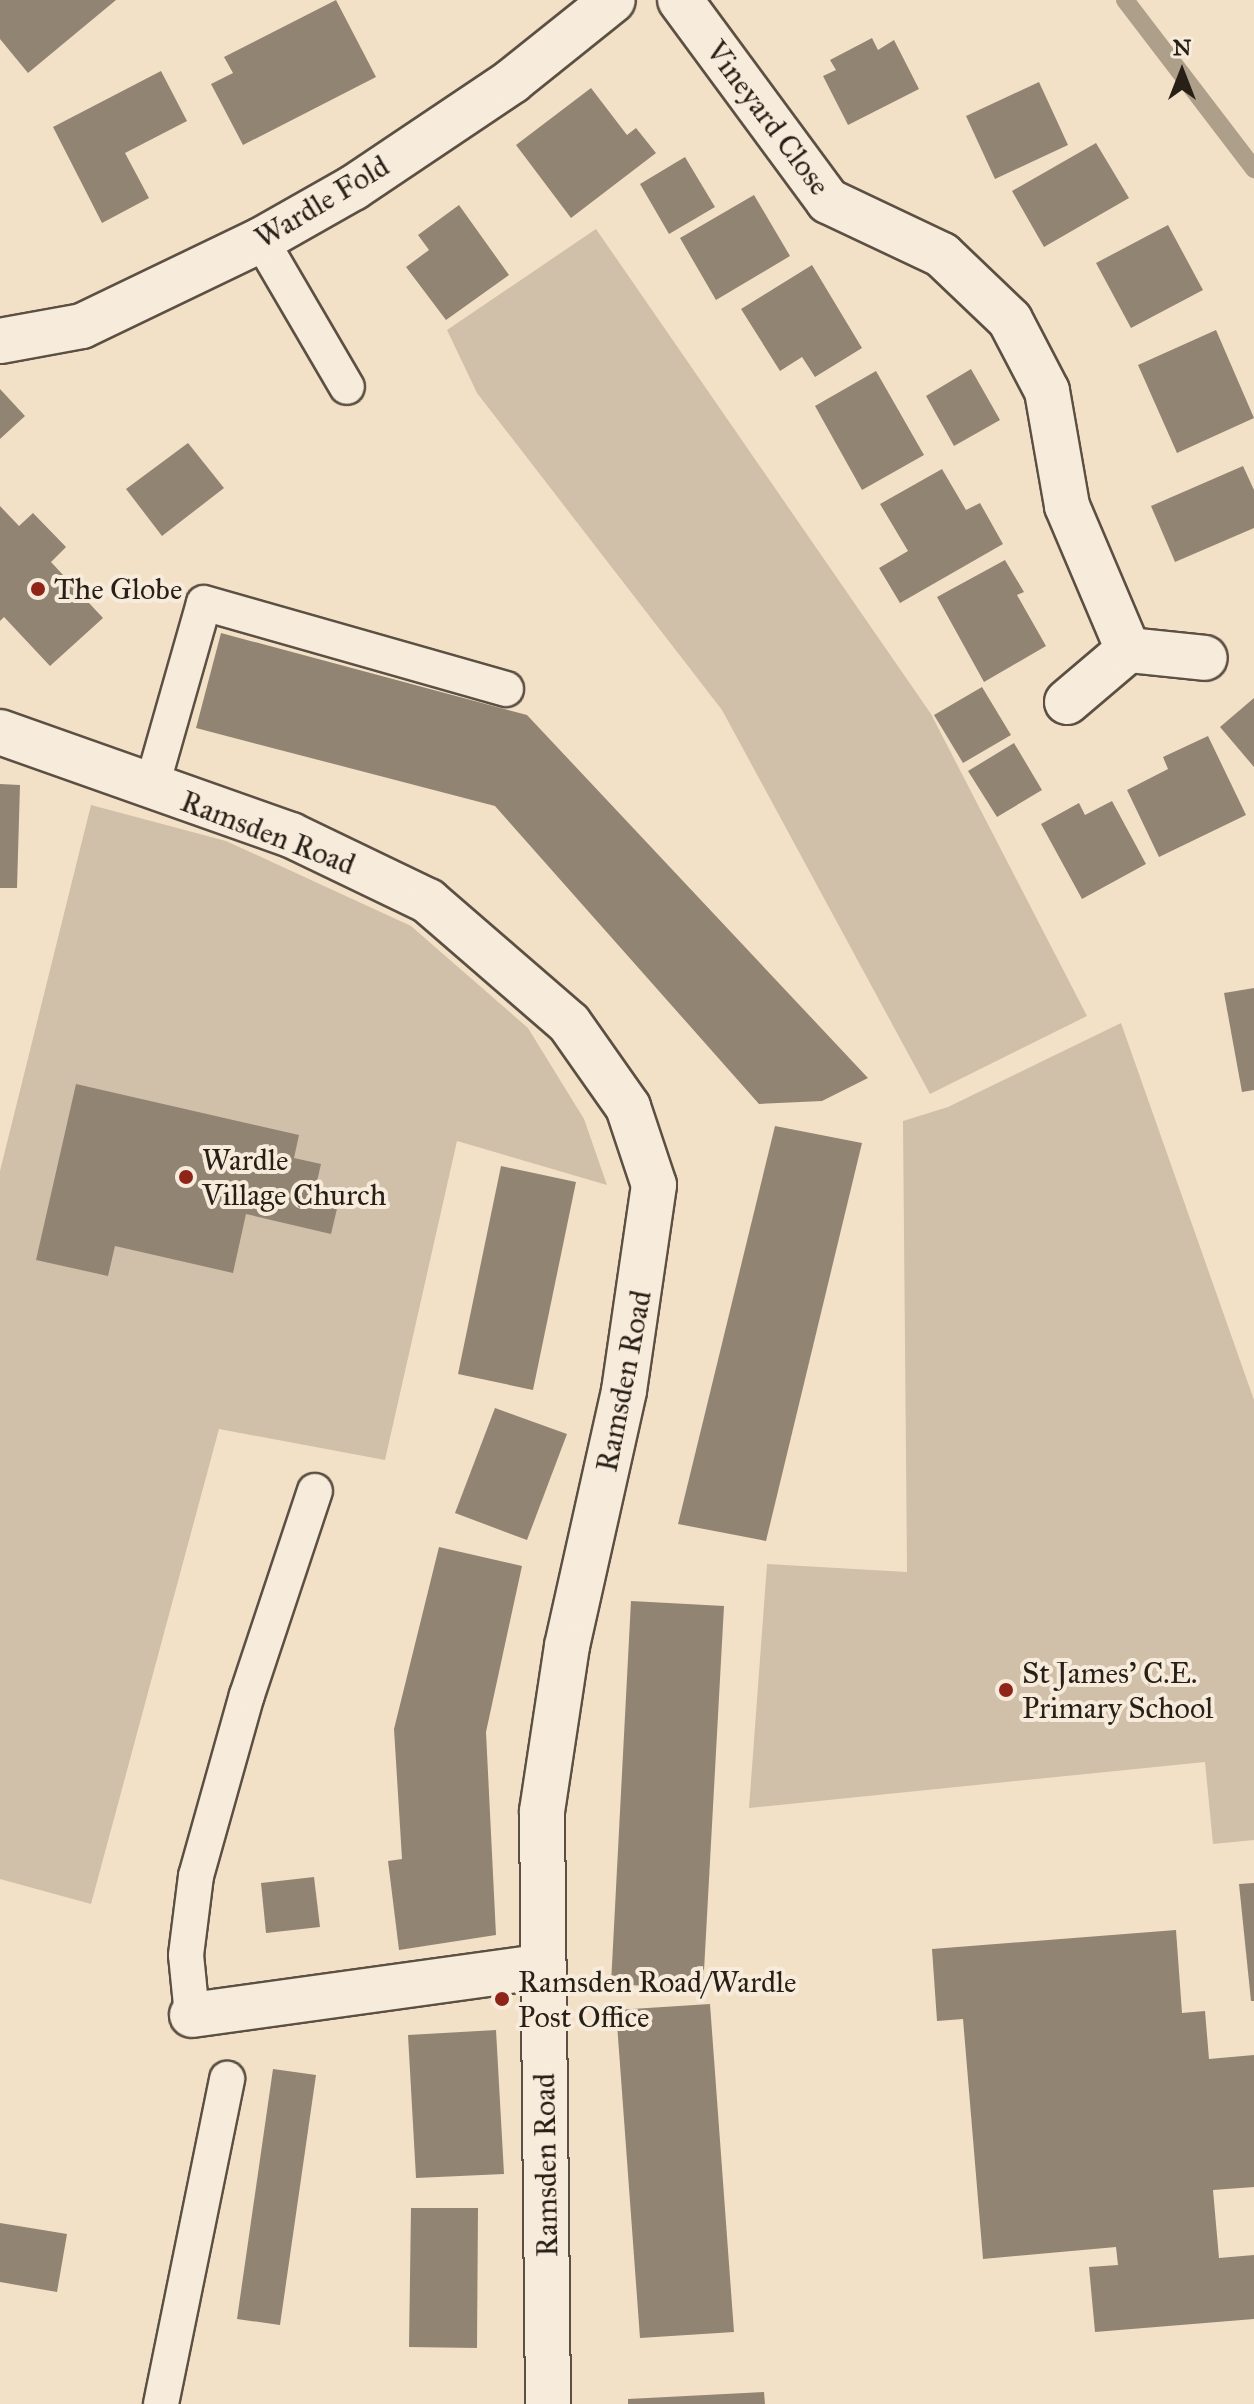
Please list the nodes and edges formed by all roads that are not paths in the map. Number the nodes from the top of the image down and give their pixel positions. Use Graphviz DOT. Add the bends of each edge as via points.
graph roads {
  1 [pos="613,0"];
  2 [pos="680,0"];
  3 [pos="261,240"];
  4 [pos="0,341"];
  5 [pos="347,387"];
  6 [pos="1128,650"];
  7 [pos="1205,658"];
  8 [pos="506,689"];
  9 [pos="1067,702"];
  10 [pos="0,732"];
  11 [pos="151,789"];
  12 [pos="315,1491"];
  13 [pos="544,1966"];
  14 [pos="192,2015"];
  15 [pos="227,2079"];
  16 [pos="161,2404"];
  17 [pos="548,2404"];
  1 -- 3 [label="street, Wardle Fold" via="512,81 353,188"];
  2 -- 6 [label="street, Vineyard Close" via="828,201 942,255 1010,320 1047,391 1067,506"];
  3 -- 4 [label="street, Wardle Fold" via="82,326"];
  3 -- 5 [label="lane"];
  6 -- 7 [label="street"];
  6 -- 9 [label="street"];
  8 -- 11 [label="lane" via="204,603"];
  10 -- 11 [label="street, Ramsden Road"];
  11 -- 13 [label="street, Ramsden Road" via="291,835 428,901 569,1023 628,1107 654,1185 624,1391 567,1646 542,1811"];
  12 -- 14 [label="lane" via="247,1695 196,1876 186,1955"];
  13 -- 14 [label="street"];
  13 -- 17 [label="street, Ramsden Road"];
  15 -- 16 [label="lane"];
}
